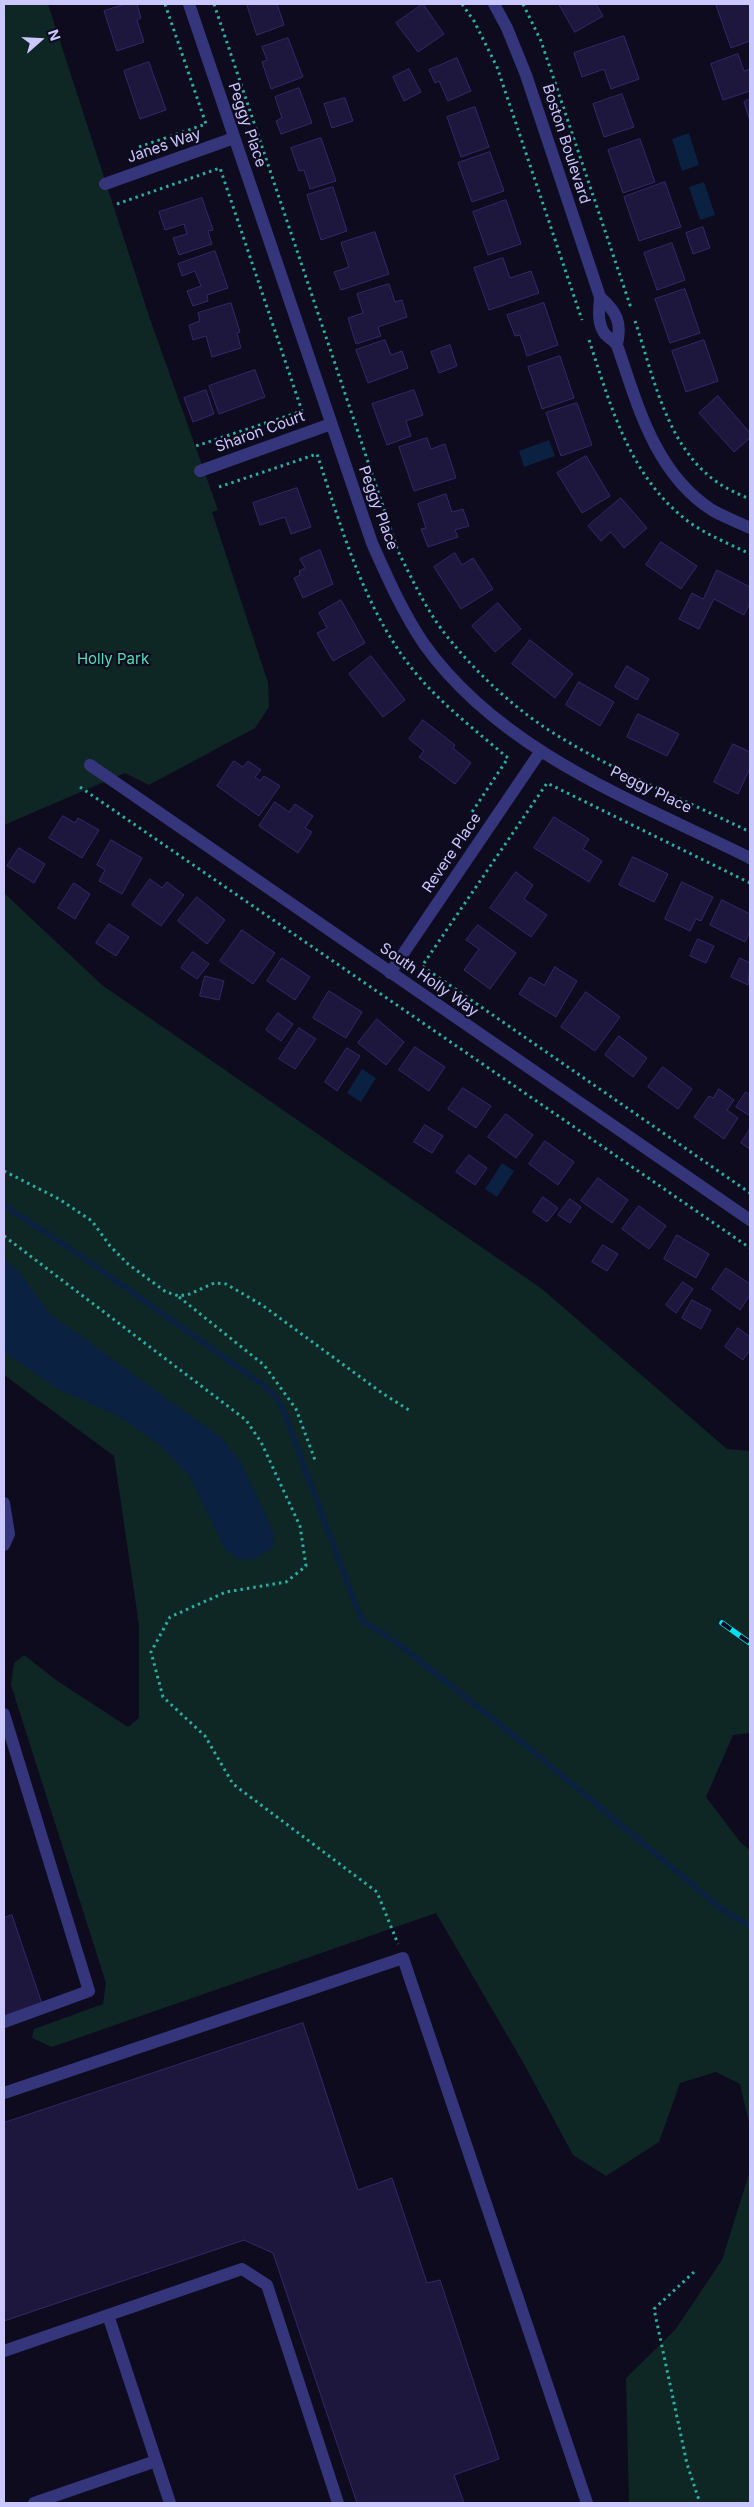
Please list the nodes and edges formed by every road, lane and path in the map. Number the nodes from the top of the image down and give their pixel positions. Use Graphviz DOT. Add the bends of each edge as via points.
graph roads {
  1 [pos="165,4"];
  2 [pos="189,4"];
  3 [pos="214,4"];
  4 [pos="494,4"];
  5 [pos="523,4"];
  6 [pos="234,138"];
  7 [pos="139,147"];
  8 [pos="105,184"];
  9 [pos="117,204"];
  10 [pos="331,424"];
  11 [pos="193,447"];
  12 [pos="200,471"];
  13 [pos="219,487"];
  14 [pos="750,500"];
  15 [pos="750,528"];
  16 [pos="540,752"];
  17 [pos="90,765"];
  18 [pos="80,787"];
  19 [pos="472,812"];
  20 [pos="750,832"];
  21 [pos="750,858"];
  22 [pos="750,883"];
  23 [pos="390,973"];
  24 [pos="4,1171"];
  25 [pos="750,1193"];
  26 [pos="750,1220"];
  27 [pos="4,1236"];
  28 [pos="750,1248"];
  29 [pos="178,1296"];
  30 [pos="412,1412"];
  31 [pos="315,1460"];
  32 [pos="4,1503"];
  33 [pos="4,1544"];
  34 [pos="4,1714"];
  35 [pos="8,1744"];
  36 [pos="403,1958"];
  37 [pos="4,2022"];
  38 [pos="4,2092"];
  39 [pos="694,2272"];
  40 [pos="108,2315"];
  41 [pos="4,2351"];
  42 [pos="156,2461"];
  43 [pos="34,2503"];
  44 [pos="170,2503"];
  45 [pos="338,2503"];
  46 [pos="586,2503"];
  47 [pos="700,2503"];
  1 -- 7 [label="path" via="206,124"];
  2 -- 6 [label="street, Peggy Place"];
  3 -- 20 [label="path" via="398,551 448,638 476,668 543,726 588,753"];
  4 -- 15 [label="street, Boston Boulevard" via="526,75 600,297 612,308 620,329 617,344 645,426 660,456 684,486 712,509"];
  5 -- 14 [label="path" via="541,41 671,427 698,465 722,486"];
  6 -- 8 [label="street, Janes Way"];
  6 -- 10 [label="street, Peggy Place"];
  9 -- 11 [label="path" via="220,168 302,411"];
  10 -- 12 [label="street, Sharon Court"];
  10 -- 16 [label="street, Peggy Place" via="372,543 397,598 424,644 467,694"];
  13 -- 19 [label="path" via="317,454 362,584 390,634 427,686 508,758"];
  16 -- 21 [label="street, Peggy Place"];
  16 -- 23 [label="street, Revere Place"];
  17 -- 23 [label="street, South Holly Way"];
  18 -- 28 [label="path"];
  22 -- 25 [label="path" via="547,783 422,966"];
  23 -- 26 [label="street, South Holly Way"];
  24 -- 29 [label="path" via="58,1199 92,1222 128,1264 166,1292"];
  27 -- 36 [label="path" via="246,1420 262,1442 300,1526 306,1566 286,1582 226,1592 170,1618 151,1652 163,1697 205,1736 233,1784 377,1892"];
  29 -- 30 [label="path" via="214,1283 226,1284 262,1304"];
  29 -- 31 [label="path" via="264,1365 296,1409"];
  32 -- 33 [label="street" via="10,1534"];
  34 -- 35 [label="street"];
  35 -- 37 [label="street" via="88,1991"];
  36 -- 38 [label="street"];
  36 -- 46 [label="street"];
  39 -- 47 [label="path" via="654,2309 687,2464"];
  40 -- 41 [label="street"];
  40 -- 42 [label="street"];
  40 -- 45 [label="street" via="242,2269 267,2285"];
  42 -- 43 [label="street"];
  42 -- 44 [label="street"];
}
